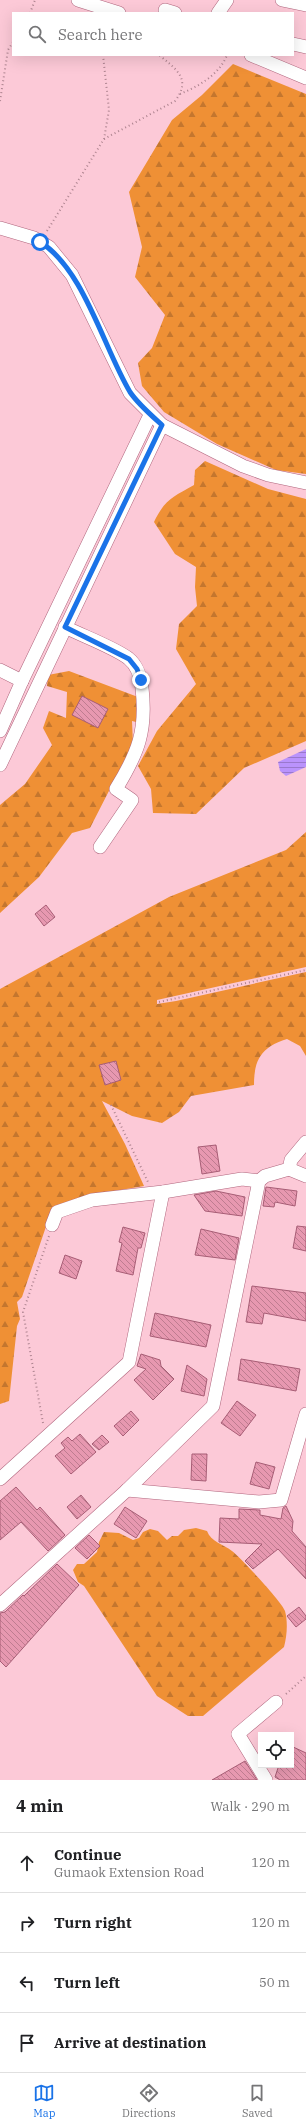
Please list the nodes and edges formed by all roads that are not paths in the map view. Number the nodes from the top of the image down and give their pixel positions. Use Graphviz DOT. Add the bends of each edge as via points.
graph roads {
  1 [pos="78,0"];
  2 [pos="227,0"];
  3 [pos="282,0"];
  4 [pos="306,5"];
  5 [pos="117,12"];
  6 [pos="219,12"];
  7 [pos="294,44"];
  8 [pos="306,47"];
  9 [pos="253,56"];
  10 [pos="306,78"];
  11 [pos="0,228"];
  12 [pos="150,415"];
  13 [pos="162,425"];
  14 [pos="306,483"];
  15 [pos="65,627"];
  16 [pos="0,670"];
  17 [pos="22,681"];
  18 [pos="0,731"];
  19 [pos="0,765"];
  20 [pos="100,847"];
  21 [pos="306,1142"];
  22 [pos="289,1169"];
  23 [pos="306,1176"];
  24 [pos="259,1181"];
  25 [pos="162,1192"];
  26 [pos="52,1225"];
  27 [pos="306,1414"];
  28 [pos="0,1479"];
  29 [pos="127,1490"];
  30 [pos="1,1599"];
  31 [pos="276,1702"];
  32 [pos="266,1780"];
  1 -- 5 [label="street"];
  2 -- 6 [label="street"];
  3 -- 4 [label="street"];
  7 -- 8 [label="street"];
  9 -- 10 [label="street"];
  11 -- 12 [label="street" via="34,238 49,247 72,275 130,393"];
  12 -- 13 [label="street"];
  12 -- 17 [label="street"];
  13 -- 14 [label="street" via="243,466 268,475"];
  13 -- 15 [label="street"];
  15 -- 19 [label="street"];
  15 -- 20 [label="street" via="129,659 141,680 144,718 142,731 136,750 116,789 132,800"];
  16 -- 17 [label="street"];
  17 -- 18 [label="street"];
  21 -- 22 [label="street" via="291,1160"];
  22 -- 23 [label="street"];
  22 -- 24 [label="street" via="264,1176"];
  24 -- 25 [label="street" via="242,1179"];
  24 -- 29 [label="street" via="212,1406"];
  25 -- 26 [label="street" via="92,1200 57,1212"];
  25 -- 28 [label="street" via="129,1362"];
  27 -- 29 [label="street" via="281,1500 259,1502"];
  29 -- 30 [label="street"];
  31 -- 32 [label="street" via="238,1734"];
}
